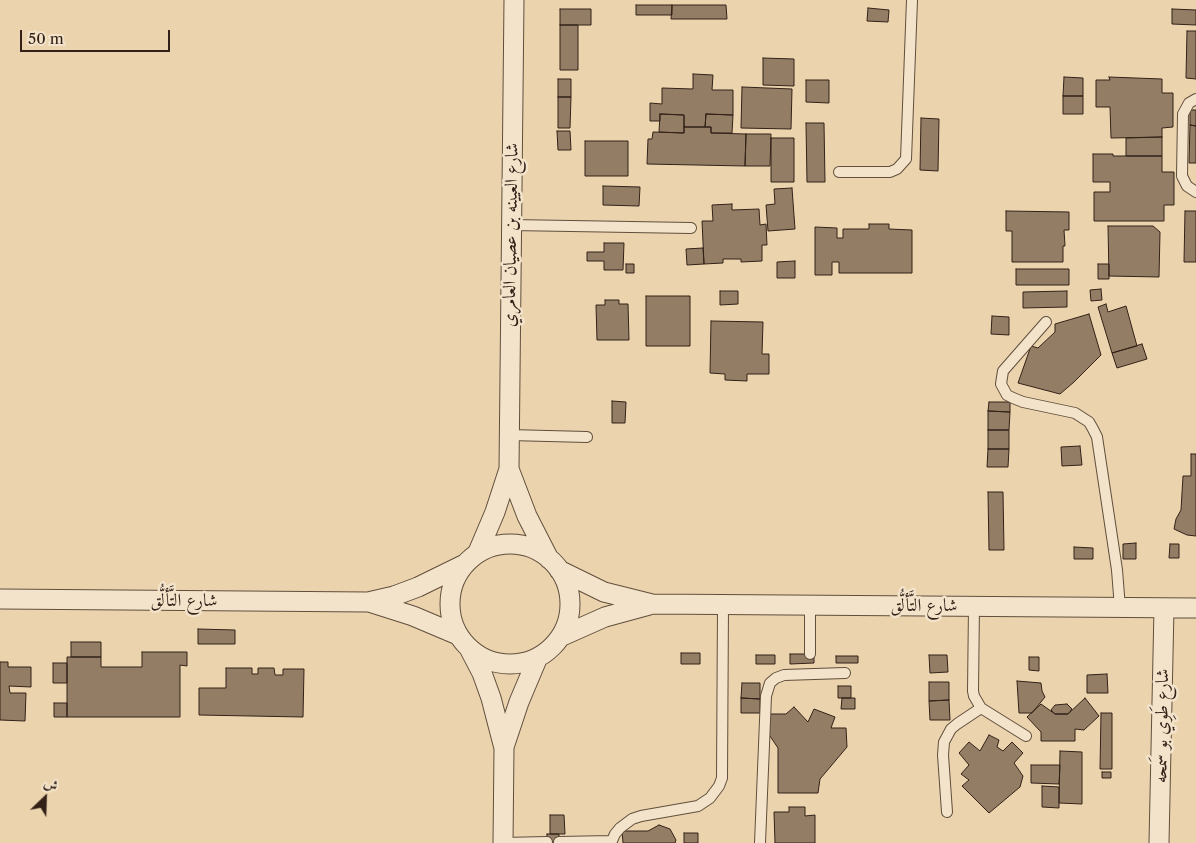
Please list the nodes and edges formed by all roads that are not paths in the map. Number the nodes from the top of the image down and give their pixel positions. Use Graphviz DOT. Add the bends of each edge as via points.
graph roads {
  1 [pos="514,0"];
  2 [pos="912,0"];
  3 [pos="1196,99"];
  4 [pos="839,172"];
  5 [pos="1196,192"];
  6 [pos="511,225"];
  7 [pos="691,228"];
  8 [pos="1046,322"];
  9 [pos="509,435"];
  10 [pos="587,437"];
  11 [pos="509,469"];
  12 [pos="472,558"];
  13 [pos="555,565"];
  14 [pos="0,599"];
  15 [pos="368,602"];
  16 [pos="652,604"];
  17 [pos="723,605"];
  18 [pos="810,605"];
  19 [pos="974,606"];
  20 [pos="1120,608"];
  21 [pos="1164,608"];
  22 [pos="1196,608"];
  23 [pos="458,635"];
  24 [pos="560,637"];
  25 [pos="470,650"];
  26 [pos="538,657"];
  27 [pos="845,673"];
  28 [pos="810,674"];
  29 [pos="981,708"];
  30 [pos="1026,736"];
  31 [pos="504,748"];
  32 [pos="947,812"];
  33 [pos="547,842"];
  34 [pos="559,842"];
  35 [pos="611,842"];
  36 [pos="503,843"];
  37 [pos="760,843"];
  38 [pos="1159,843"];
  1 -- 6 [label="street, شارع العيينه بن عصيان العامري"];
  2 -- 4 [label="lane" via="906,159 890,172"];
  3 -- 5 [label="lane" via="1189,103 1183,114 1182,176 1187,186"];
  6 -- 7 [label="lane"];
  6 -- 9 [label="street, شارع العيينه بن عصيان العامري"];
  8 -- 20 [label="lane" via="1003,371 1001,384 1013,398 1075,413 1093,429 1118,570"];
  9 -- 10 [label="lane"];
  9 -- 11 [label="street, شارع العيينه بن عصيان العامري"];
  11 -- 12 [label="street, شارع العيينه بن عصيان العامري" via="496,512"];
  11 -- 13 [label="street, شارع العيينه بن عصيان العامري" via="526,516"];
  12 -- 13 [label="street" via="503,545 516,545 540,553"];
  12 -- 15 [label="street, شارع التَّألُّق" via="418,588"];
  12 -- 23 [label="street" via="457,576 451,590 452,621"];
  13 -- 16 [label="street, شارع التَّألُّق" via="604,592"];
  13 -- 24 [label="street" via="566,583 569,604"];
  14 -- 15 [label="street, شارع التَّألُّق"];
  15 -- 23 [label="street, شارع التَّألُّق" via="414,616"];
  16 -- 17 [label="street, شارع التَّألُّق"];
  16 -- 24 [label="street, شارع التَّألُّق" via="605,617"];
  17 -- 18 [label="street, شارع التَّألُّق"];
  17 -- 35 [label="lane" via="722,778 719,786 698,806 632,819 620,828"];
  18 -- 19 [label="street, شارع التَّألُّق"];
  18 -- 28 [label="lane"];
  19 -- 20 [label="street, شارع التَّألُّق"];
  19 -- 29 [label="lane" via="972,691"];
  20 -- 21 [label="street, شارع التَّألُّق"];
  21 -- 22 [label="street, شارع التَّألُّق"];
  21 -- 38 [label="street, شارع طَوِي بو سَمحه"];
  23 -- 25 [label="street"];
  24 -- 26 [label="street"];
  25 -- 26 [label="street" via="490,660 511,664"];
  25 -- 31 [label="street" via="491,698"];
  26 -- 31 [label="street"];
  27 -- 28 [label="lane"];
  28 -- 37 [label="lane" via="784,675 776,678 767,689"];
  29 -- 30 [label="lane"];
  29 -- 32 [label="lane" via="951,729 944,742"];
  31 -- 36 [label="street"];
  33 -- 36 [label="lane"];
  34 -- 35 [label="lane"];
}
